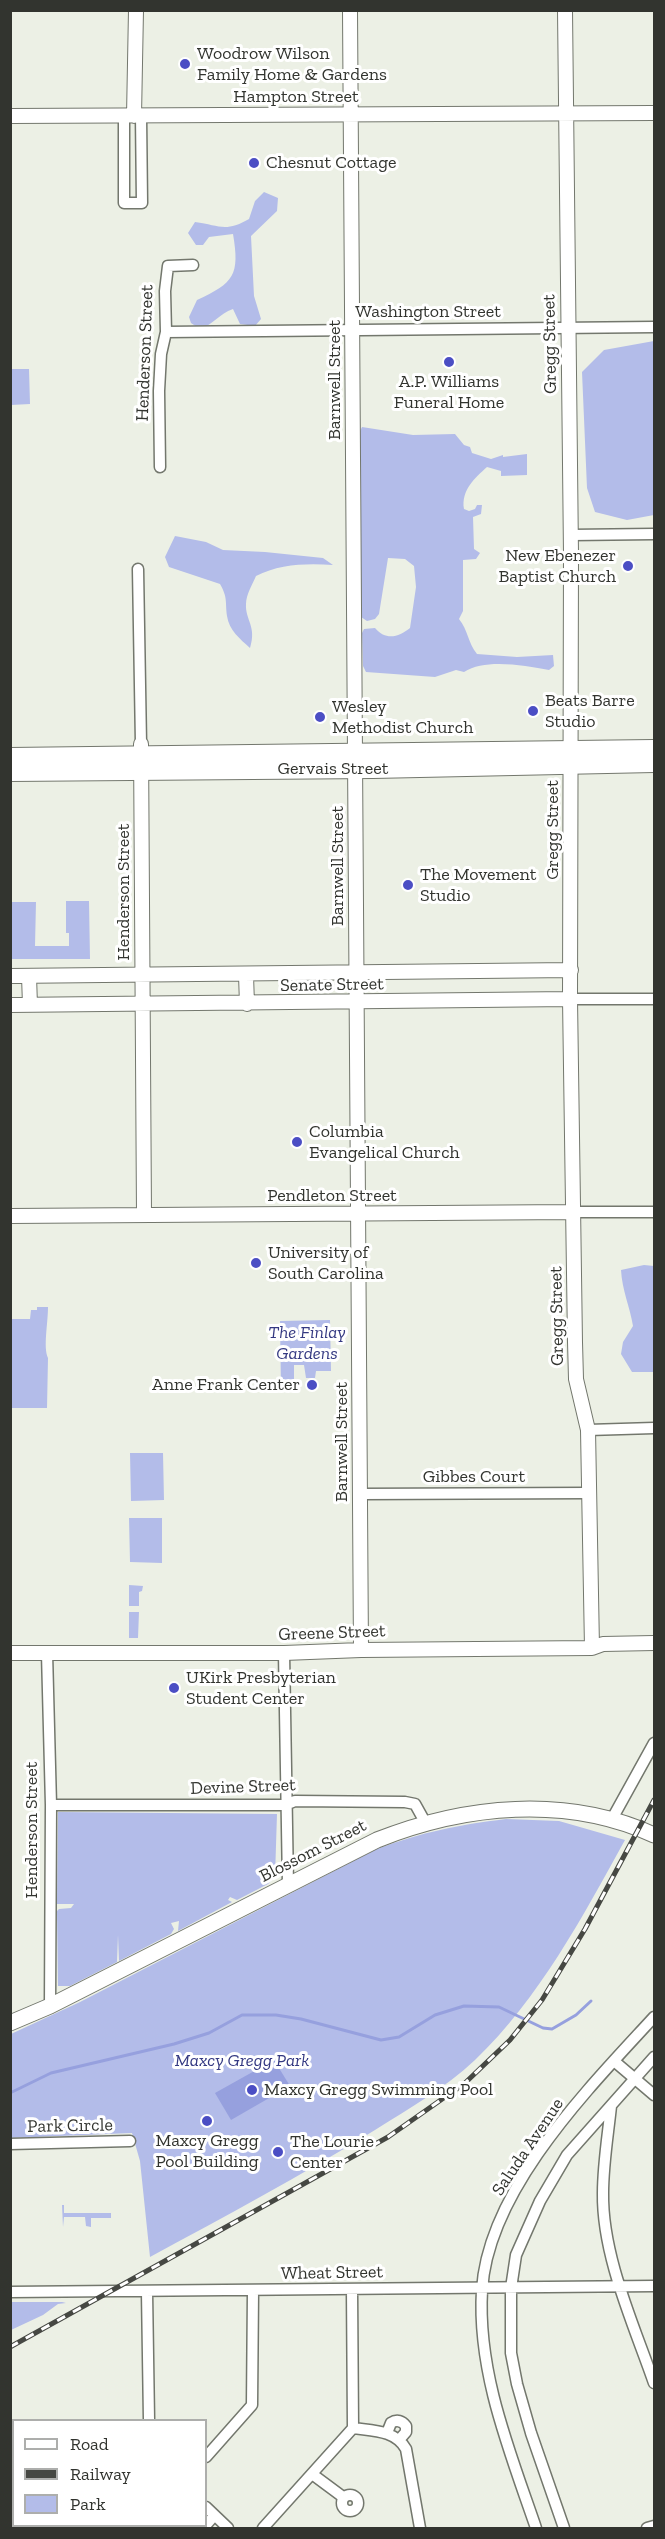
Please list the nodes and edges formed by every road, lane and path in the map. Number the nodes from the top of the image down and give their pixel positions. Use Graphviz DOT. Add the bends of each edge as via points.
graph roads {
  1 [pos="136,10"];
  2 [pos="350,10"];
  3 [pos="565,10"];
  4 [pos="654,113"];
  5 [pos="565,114"];
  6 [pos="351,115"];
  7 [pos="10,116"];
  8 [pos="133,116"];
  9 [pos="193,265"];
  10 [pos="567,327"];
  11 [pos="654,327"];
  12 [pos="352,329"];
  13 [pos="166,332"];
  14 [pos="160,467"];
  15 [pos="654,534"];
  16 [pos="571,535"];
  17 [pos="138,569"];
  18 [pos="654,749"];
  19 [pos="10,757"];
  20 [pos="141,757"];
  21 [pos="571,758"];
  22 [pos="356,761"];
  23 [pos="654,763"];
  24 [pos="10,772"];
  25 [pos="571,970"];
  26 [pos="356,973"];
  27 [pos="246,975"];
  28 [pos="10,976"];
  29 [pos="29,976"];
  30 [pos="142,976"];
  31 [pos="570,999"];
  32 [pos="654,999"];
  33 [pos="357,1003"];
  34 [pos="247,1004"];
  35 [pos="10,1005"];
  36 [pos="30,1005"];
  37 [pos="142,1005"];
  38 [pos="573,1212"];
  39 [pos="654,1212"];
  40 [pos="359,1214"];
  41 [pos="144,1215"];
  42 [pos="10,1216"];
  43 [pos="654,1428"];
  44 [pos="588,1430"];
  45 [pos="588,1493"];
  46 [pos="360,1494"];
  47 [pos="654,1643"];
  48 [pos="592,1648"];
  49 [pos="361,1650"];
  50 [pos="10,1653"];
  51 [pos="47,1653"];
  52 [pos="285,1653"];
  53 [pos="654,1743"];
  54 [pos="51,1805"];
  55 [pos="285,1805"];
  56 [pos="612,1820"];
  57 [pos="425,1822"];
  58 [pos="654,1835"];
  59 [pos="288,1886"];
  60 [pos="50,2006"];
  61 [pos="654,2017"];
  62 [pos="10,2023"];
  63 [pos="654,2057"];
  64 [pos="614,2061"];
  65 [pos="635,2078"];
  66 [pos="654,2095"];
  67 [pos="610,2106"];
  68 [pos="130,2141"];
  69 [pos="10,2144"];
  70 [pos="621,2286"];
  71 [pos="654,2286"];
  72 [pos="482,2288"];
  73 [pos="510,2288"];
  74 [pos="352,2289"];
  75 [pos="253,2291"];
  76 [pos="10,2292"];
  77 [pos="147,2292"];
  78 [pos="654,2383"];
  79 [pos="149,2419"];
  80 [pos="353,2428"];
  81 [pos="387,2433"];
  82 [pos="399,2440"];
  83 [pos="207,2456"];
  84 [pos="312,2474"];
  85 [pos="343,2497"];
  86 [pos="207,2508"];
  87 [pos="214,2516"];
  88 [pos="207,2523"];
  89 [pos="654,2526"];
  90 [pos="228,2529"];
  91 [pos="263,2529"];
  92 [pos="420,2529"];
  93 [pos="536,2529"];
  94 [pos="564,2529"];
  95 [pos="647,2529"];
  1 -- 8 [label="street"];
  2 -- 6 [label="street, Barnwell Street"];
  3 -- 5 [label="street, Gregg Street"];
  4 -- 5 [label="street, Hampton Street"];
  5 -- 6 [label="street, Hampton Street"];
  5 -- 10 [label="street, Gregg Street"];
  6 -- 8 [label="street, Hampton Street"];
  6 -- 12 [label="street, Barnwell Street"];
  7 -- 8 [label="street, Hampton Street"];
  8 -- 8 [label="street" via="124,203 142,203"];
  9 -- 13 [label="street, Henderson Street" via="168,266"];
  10 -- 11 [label="street, Washington Street"];
  10 -- 12 [label="street, Washington Street"];
  10 -- 16 [label="street, Gregg Street"];
  12 -- 13 [label="street, Washington Street"];
  12 -- 22 [label="street, Barnwell Street"];
  13 -- 14 [label="street, Henderson Street" via="160,364"];
  15 -- 16 [label="street"];
  16 -- 21 [label="street, Gregg Street"];
  17 -- 20 [label="street, Henderson Street"];
  18 -- 21 [label="main road, Gervais Street"];
  19 -- 20 [label="main road, Gervais Street"];
  20 -- 22 [label="main road, Gervais Street"];
  20 -- 24 [label="main road, Gervais Street"];
  20 -- 30 [label="street, Henderson Street"];
  21 -- 22 [label="main road, Gervais Street"];
  21 -- 23 [label="main road, Gervais Street"];
  21 -- 25 [label="street, Gregg Street"];
  22 -- 26 [label="street, Barnwell Street"];
  25 -- 26 [label="street, Senate Street"];
  25 -- 31 [label="street, Gregg Street"];
  26 -- 27 [label="street, Senate Street"];
  26 -- 33 [label="street, Barnwell Street"];
  27 -- 30 [label="street, Senate Street"];
  27 -- 34 [label="street"];
  28 -- 29 [label="street, Senate Street"];
  29 -- 30 [label="street, Senate Street"];
  29 -- 36 [label="street"];
  30 -- 37 [label="street, Henderson Street"];
  31 -- 32 [label="street, Senate Street"];
  31 -- 33 [label="street, Senate Street"];
  31 -- 38 [label="street, Gregg Street"];
  33 -- 34 [label="street, Senate Street"];
  33 -- 40 [label="street, Barnwell Street"];
  34 -- 37 [label="street, Senate Street"];
  35 -- 36 [label="street, Senate Street"];
  36 -- 37 [label="street, Senate Street"];
  37 -- 41 [label="street, Henderson Street"];
  38 -- 39 [label="street, Pendleton Street"];
  38 -- 40 [label="street, Pendleton Street"];
  38 -- 44 [label="street, Gregg Street" via="576,1379"];
  40 -- 41 [label="street, Pendleton Street"];
  40 -- 46 [label="street, Barnwell Street"];
  41 -- 42 [label="street, Pendleton Street"];
  43 -- 44 [label="street"];
  44 -- 45 [label="street, Gregg Street"];
  45 -- 46 [label="street, Gibbes Court"];
  45 -- 48 [label="street, Gregg Street"];
  46 -- 49 [label="street, Barnwell Street"];
  47 -- 48 [label="street, Greene Street" via="603,1644"];
  48 -- 49 [label="street, Greene Street"];
  49 -- 52 [label="street, Greene Street"];
  50 -- 51 [label="street, Greene Street"];
  51 -- 52 [label="street, Greene Street"];
  51 -- 54 [label="street, Henderson Street"];
  52 -- 55 [label="street"];
  53 -- 56 [label="street"];
  54 -- 55 [label="street, Devine Street"];
  54 -- 60 [label="street, Henderson Street"];
  55 -- 57 [label="street, Devine Street" via="295,1801 416,1804"];
  55 -- 59 [label="street"];
  56 -- 57 [label="main road, Blossom Street" via="560,1810 519,1809 472,1812"];
  56 -- 58 [label="main road, Blossom Street"];
  57 -- 59 [label="main road, Blossom Street" via="377,1840"];
  59 -- 60 [label="main road, Blossom Street"];
  60 -- 62 [label="main road, Blossom Street"];
  61 -- 64 [label="street, Saluda Avenue"];
  63 -- 65 [label="street, Saluda Avenue"];
  64 -- 65 [label="street"];
  64 -- 72 [label="street, Saluda Avenue" via="566,2115 522,2181 494,2238"];
  65 -- 66 [label="street"];
  65 -- 67 [label="street, Saluda Avenue"];
  67 -- 70 [label="street" via="603,2193 606,2232"];
  67 -- 73 [label="street, Saluda Avenue" via="567,2155 540,2201 516,2255"];
  68 -- 69 [label="street, Park Circle"];
  70 -- 71 [label="street, Wheat Street"];
  70 -- 73 [label="street, Wheat Street"];
  70 -- 78 [label="street"];
  72 -- 73 [label="street, Wheat Street"];
  72 -- 74 [label="street, Wheat Street"];
  72 -- 93 [label="street, Saluda Avenue" via="484,2335 495,2402"];
  73 -- 94 [label="street, Saluda Avenue" via="511,2352 517,2384"];
  74 -- 75 [label="street, Wheat Street"];
  74 -- 80 [label="street"];
  75 -- 77 [label="street, Wheat Street"];
  75 -- 83 [label="street" via="252,2405"];
  76 -- 77 [label="street, Wheat Street"];
  77 -- 79 [label="street"];
  80 -- 81 [label="street"];
  80 -- 84 [label="street"];
  81 -- 82 [label="street"];
  81 -- 82 [label="street" via="391,2423 402,2422 406,2432"];
  82 -- 92 [label="street" via="406,2449"];
  84 -- 85 [label="street"];
  84 -- 91 [label="street"];
  86 -- 87 [label="street"];
  87 -- 88 [label="street"];
  87 -- 90 [label="street"];
  89 -- 95 [label="street"];
}
